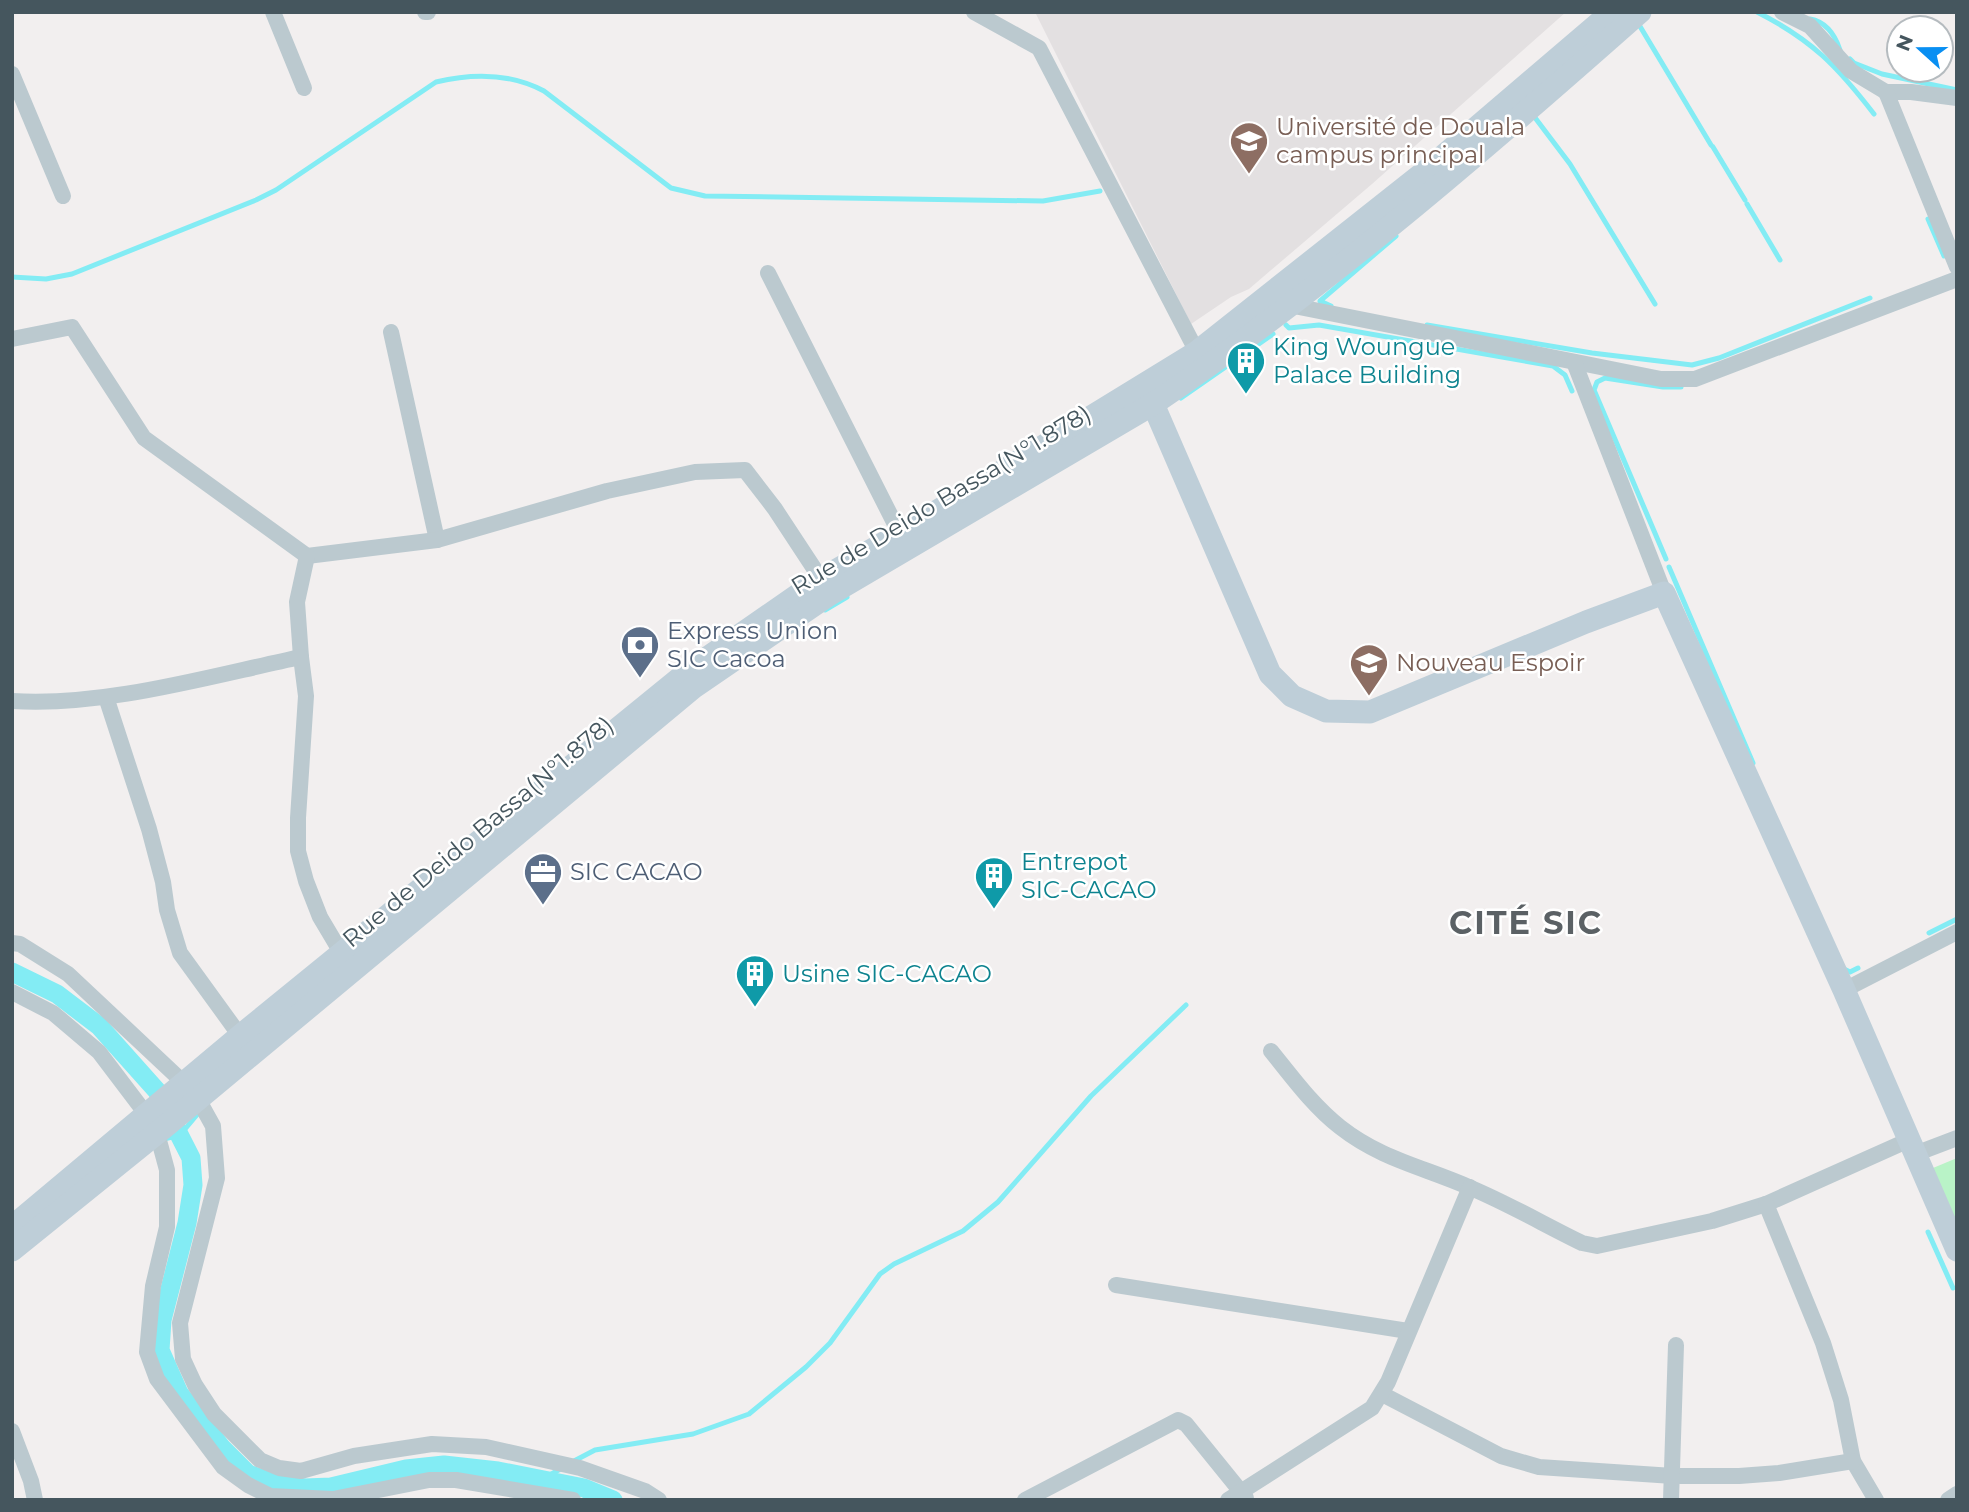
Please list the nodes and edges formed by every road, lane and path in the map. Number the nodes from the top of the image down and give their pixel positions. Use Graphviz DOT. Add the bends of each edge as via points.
graph roads {
  1 [pos="273,12"];
  2 [pos="974,12"];
  3 [pos="1612,12"];
  4 [pos="1640,12"];
  5 [pos="1782,12"];
  6 [pos="12,74"];
  7 [pos="304,88"];
  8 [pos="1886,92"];
  9 [pos="1957,98"];
  10 [pos="63,196"];
  11 [pos="1957,267"];
  12 [pos="768,273"];
  13 [pos="1957,279"];
  14 [pos="1289,306"];
  15 [pos="391,332"];
  16 [pos="12,339"];
  17 [pos="1197,352"];
  18 [pos="1574,362"];
  19 [pos="1153,404"];
  20 [pos="437,540"];
  21 [pos="904,542"];
  22 [pos="307,556"];
  23 [pos="821,579"];
  24 [pos="1664,593"];
  25 [pos="300,657"];
  26 [pos="106,697"];
  27 [pos="12,701"];
  28 [pos="1957,932"];
  29 [pos="12,943"];
  30 [pos="342,954"];
  31 [pos="1844,990"];
  32 [pos="12,992"];
  33 [pos="246,1045"];
  34 [pos="1271,1051"];
  35 [pos="186,1095"];
  36 [pos="156,1120"];
  37 [pos="1957,1139"];
  38 [pos="1912,1147"];
  39 [pos="1470,1187"];
  40 [pos="69,1191"];
  41 [pos="1766,1204"];
  42 [pos="12,1227"];
  43 [pos="12,1250"];
  44 [pos="1957,1250"];
  45 [pos="1116,1285"];
  46 [pos="1408,1331"];
  47 [pos="1676,1345"];
  48 [pos="1382,1394"];
  49 [pos="12,1431"];
  50 [pos="1853,1461"];
  51 [pos="1673,1476"];
  52 [pos="250,1492"];
  53 [pos="1957,1494"];
  54 [pos="1239,1497"];
  55 [pos="270,1498"];
  56 [pos="35,1500"];
  57 [pos="573,1500"];
  58 [pos="659,1500"];
  59 [pos="1025,1500"];
  60 [pos="1671,1500"];
  61 [pos="1876,1500"];
  62 [pos="1948,1500"];
  1 -- 7 [label="street"];
  2 -- 17 [label="street" via="1039,48"];
  3 -- 17 [label="main road" via="1427,170"];
  4 -- 14 [label="main road, Rue de Deido Bassa(N°1.878)" via="1383,234"];
  5 -- 8 [label="street" via="1810,26 1851,71"];
  6 -- 10 [label="street"];
  8 -- 9 [label="street"];
  8 -- 11 [label="street"];
  12 -- 21 [label="street"];
  13 -- 18 [label="street" via="1695,379 1661,379"];
  14 -- 18 [label="street"];
  14 -- 19 [label="main road, Rue de Deido Bassa(N°1.878)"];
  15 -- 20 [label="street"];
  16 -- 22 [label="street" via="72,327 144,438"];
  17 -- 21 [label="main road"];
  18 -- 24 [label="street"];
  19 -- 21 [label="main road, Rue de Deido Bassa(N°1.878)"];
  19 -- 24 [label="main road" via="1270,674 1292,696 1326,711 1370,712"];
  20 -- 22 [label="street"];
  20 -- 23 [label="street" via="607,491 695,472 744,470"];
  21 -- 23 [label="main road"];
  21 -- 33 [label="main road, Rue de Deido Bassa(N°1.878)" via="694,687"];
  22 -- 25 [label="street" via="298,602"];
  23 -- 30 [label="main road" via="690,670"];
  24 -- 31 [label="main road"];
  25 -- 26 [label="street"];
  25 -- 30 [label="street" via="306,695 298,851 320,917"];
  26 -- 27 [label="street"];
  26 -- 33 [label="street" via="149,829 180,953"];
  28 -- 31 [label="street"];
  29 -- 35 [label="street" via="68,974"];
  30 -- 33 [label="main road"];
  31 -- 38 [label="main road"];
  32 -- 36 [label="street" via="53,1013 99,1052"];
  33 -- 35 [label="main road, Rue de Deido Bassa(N°1.878)"];
  34 -- 39 [label="street" via="1315,1104 1364,1144 1389,1158"];
  35 -- 36 [label="main road, Rue de Deido Bassa(N°1.878)"];
  35 -- 58 [label="street" via="213,1126 216,1178 180,1323 183,1359 214,1414 260,1460 301,1471 354,1456 432,1444 486,1447 580,1468"];
  36 -- 40 [label="main road, Rue de Deido Bassa(N°1.878)"];
  36 -- 52 [label="street" via="167,1170 167,1227 153,1286 147,1352 157,1379 189,1423 223,1467"];
  37 -- 38 [label="street"];
  38 -- 41 [label="street"];
  38 -- 44 [label="main road"];
  39 -- 41 [label="street" via="1582,1243 1597,1246"];
  39 -- 46 [label="street"];
  40 -- 42 [label="main road, Rue de Deido Bassa(N°1.878)"];
  40 -- 43 [label="main road, Rue de Deido Bassa(N°1.878)"];
  41 -- 50 [label="street" via="1823,1343"];
  45 -- 46 [label="street"];
  46 -- 48 [label="street"];
  47 -- 51 [label="street"];
  48 -- 51 [label="street" via="1524,1464"];
  48 -- 54 [label="street" via="1373,1408"];
  49 -- 56 [label="street"];
  50 -- 51 [label="street" via="1779,1473"];
  50 -- 61 [label="street"];
  51 -- 60 [label="street"];
  52 -- 55 [label="street"];
  53 -- 62 [label="street"];
  54 -- 59 [label="street" via="1186,1424 1178,1420"];
  55 -- 57 [label="street" via="333,1499 429,1480 456,1480"];
}
